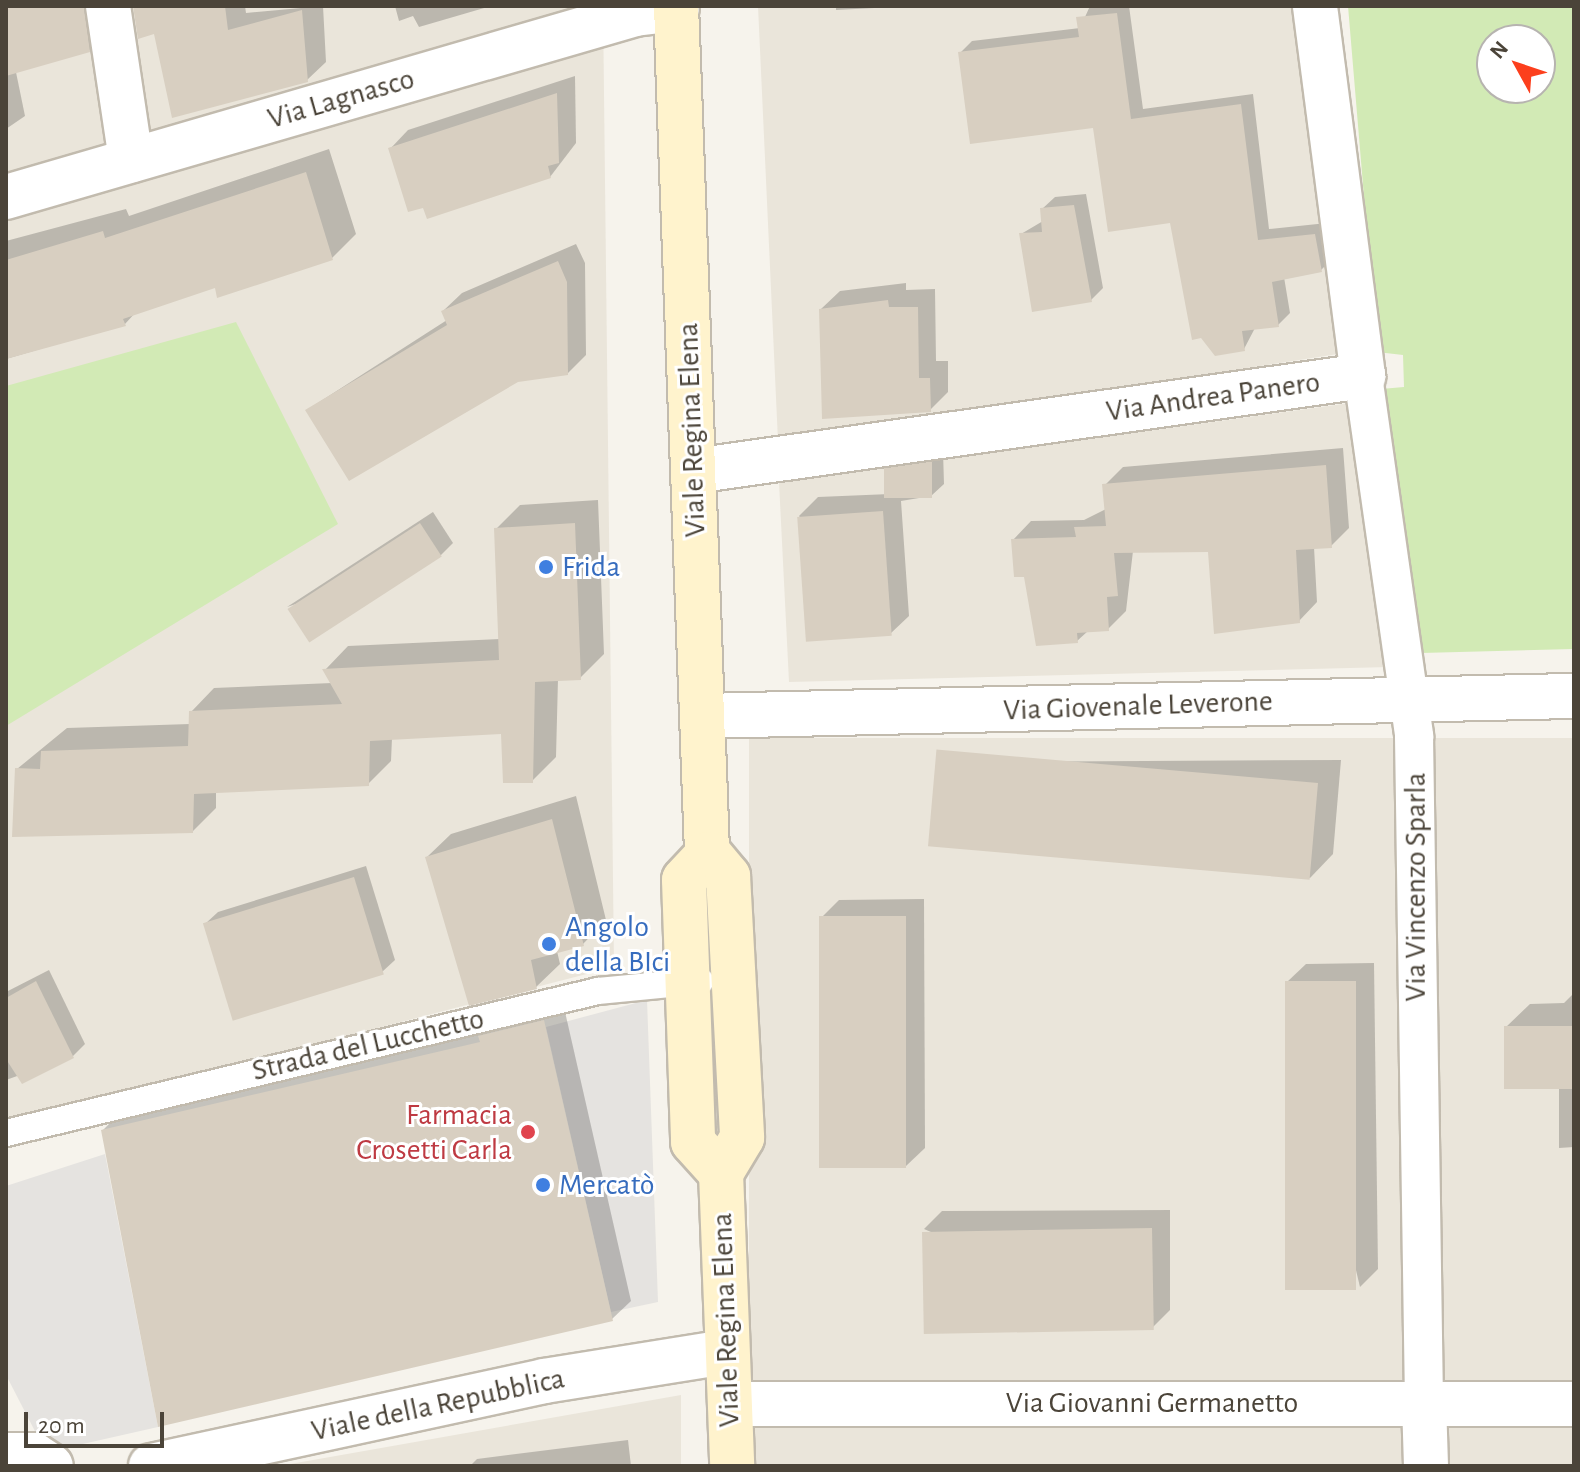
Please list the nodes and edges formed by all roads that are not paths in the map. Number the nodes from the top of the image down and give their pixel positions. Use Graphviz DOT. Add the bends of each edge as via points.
graph roads {
  1 [pos="108,6"];
  2 [pos="1315,6"];
  3 [pos="676,8"];
  4 [pos="131,160"];
  5 [pos="6,197"];
  6 [pos="1363,376"];
  7 [pos="694,471"];
  8 [pos="1574,696"];
  9 [pos="1411,697"];
  10 [pos="703,716"];
  11 [pos="708,854"];
  12 [pos="688,981"];
  13 [pos="734,981"];
  14 [pos="6,1133"];
  15 [pos="721,1173"];
  16 [pos="726,1352"];
  17 [pos="1424,1402"];
  18 [pos="730,1404"];
  19 [pos="1574,1404"];
  20 [pos="151,1466"];
  21 [pos="732,1466"];
  22 [pos="1426,1466"];
  1 -- 4 [label="street"];
  2 -- 6 [label="street, Via Andrea Panero"];
  3 -- 4 [label="street, Via Lagnasco" via="635,14"];
  3 -- 7 [label="main road, Viale Regina Elena"];
  4 -- 5 [label="street, Via Lagnasco"];
  6 -- 7 [label="street, Via Andrea Panero"];
  6 -- 9 [label="street, Via Vincenzo Sparla"];
  7 -- 10 [label="main road, Viale Regina Elena"];
  8 -- 9 [label="street, Via Giovenale Leverone"];
  9 -- 10 [label="street, Via Giovenale Leverone"];
  9 -- 17 [label="street, Via Vincenzo Sparla"];
  10 -- 11 [label="main road, Viale Regina Elena"];
  11 -- 12 [label="main road, Viale Regina Elena" via="684,880"];
  11 -- 13 [label="main road, Viale Regina Elena" via="728,876"];
  12 -- 13 [label="lane, Strada del Lucchetto"];
  12 -- 14 [label="lane, Strada del Lucchetto" via="598,991"];
  12 -- 15 [label="main road, Viale Regina Elena" via="693,1142"];
  13 -- 15 [label="main road, Viale Regina Elena" via="742,1138"];
  15 -- 16 [label="main road, Viale Regina Elena"];
  16 -- 18 [label="main road, Viale Regina Elena"];
  16 -- 20 [label="street, Viale della Repubblica" via="544,1381"];
  17 -- 18 [label="street, Via Giovanni Germanetto"];
  17 -- 19 [label="street, Via Giovanni Germanetto"];
  17 -- 22 [label="street"];
  18 -- 21 [label="main road, Viale Regina Elena"];
}
